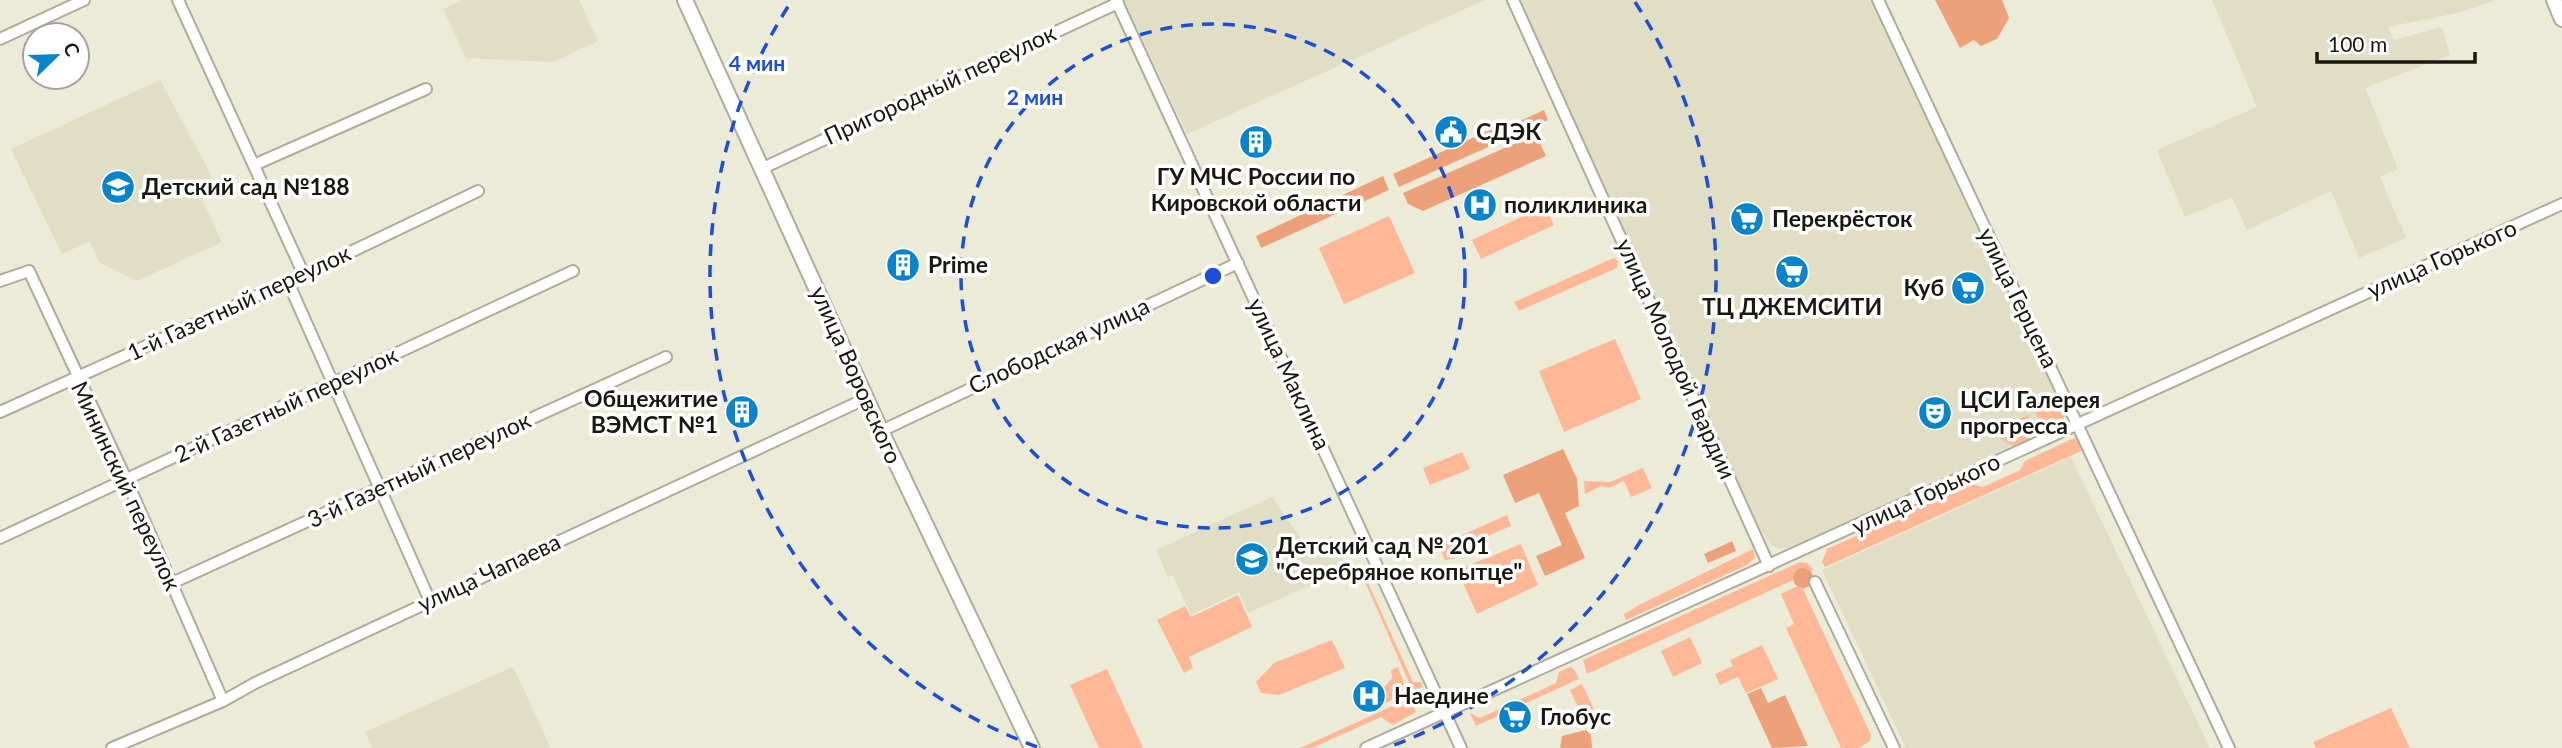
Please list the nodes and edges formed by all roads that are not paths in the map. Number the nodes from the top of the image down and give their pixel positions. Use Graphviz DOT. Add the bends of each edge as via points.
graph roads {
  1 [pos="84,0"];
  2 [pos="178,0"];
  3 [pos="685,0"];
  4 [pos="1513,0"];
  5 [pos="1878,0"];
  6 [pos="2554,0"];
  7 [pos="1117,2"];
  8 [pos="2562,19"];
  9 [pos="0,39"];
  10 [pos="426,89"];
  11 [pos="254,165"];
  12 [pos="763,168"];
  13 [pos="478,191"];
  14 [pos="2562,204"];
  15 [pos="1238,263"];
  16 [pos="573,271"];
  17 [pos="304,275"];
  18 [pos="0,281"];
  19 [pos="288,282"];
  20 [pos="666,358"];
  21 [pos="77,378"];
  22 [pos="333,383"];
  23 [pos="867,398"];
  24 [pos="0,412"];
  25 [pos="2079,424"];
  26 [pos="881,430"];
  27 [pos="126,479"];
  28 [pos="380,488"];
  29 [pos="0,538"];
  30 [pos="1769,566"];
  31 [pos="1815,582"];
  32 [pos="172,583"];
  33 [pos="430,601"];
  34 [pos="223,701"];
  35 [pos="1444,714"];
  36 [pos="112,748"];
  37 [pos="1032,748"];
  38 [pos="1366,748"];
  39 [pos="1461,748"];
  40 [pos="1894,748"];
  41 [pos="2229,748"];
  1 -- 9 [label="street"];
  2 -- 11 [label="street"];
  3 -- 12 [label="main road, улица Воровского"];
  4 -- 30 [label="street, улица Молодой Гвардии"];
  5 -- 25 [label="street, улица Герцена"];
  6 -- 8 [label="main road"];
  7 -- 12 [label="street, Пригородный переулок"];
  7 -- 15 [label="street, улица Маклина"];
  10 -- 11 [label="street"];
  11 -- 17 [label="street"];
  12 -- 23 [label="main road, улица Воровского"];
  13 -- 17 [label="street, 1-й Газетный переулок"];
  14 -- 25 [label="street, улица Горького"];
  15 -- 26 [label="street, Слободская улица"];
  15 -- 35 [label="street, улица Маклина"];
  16 -- 22 [label="street, 2-й Газетный переулок"];
  17 -- 19 [label="street, 1-й Газетный переулок"];
  18 -- 21 [label="street, Мининский переулок" via="29,271"];
  19 -- 21 [label="street, 1-й Газетный переулок"];
  19 -- 22 [label="street"];
  20 -- 28 [label="street, 3-й Газетный переулок"];
  21 -- 24 [label="street, 1-й Газетный переулок"];
  21 -- 27 [label="street, Мининский переулок"];
  22 -- 27 [label="street, 2-й Газетный переулок"];
  22 -- 28 [label="street"];
  23 -- 26 [label="main road, улица Воровского"];
  23 -- 33 [label="street, улица Чапаева"];
  25 -- 30 [label="street, улица Горького"];
  25 -- 41 [label="street, улица Герцена"];
  26 -- 37 [label="main road, улица Воровского"];
  27 -- 29 [label="street, 2-й Газетный переулок"];
  27 -- 32 [label="street, Мининский переулок"];
  28 -- 32 [label="street, 3-й Газетный переулок"];
  28 -- 33 [label="street"];
  30 -- 35 [label="street, улица Горького"];
  31 -- 40 [label="street"];
  32 -- 34 [label="street, Мининский переулок"];
  33 -- 34 [label="street, улица Чапаева"];
  34 -- 36 [label="street, улица Чапаева"];
  35 -- 38 [label="street, улица Горького"];
  35 -- 39 [label="street, улица Маклина"];
}
